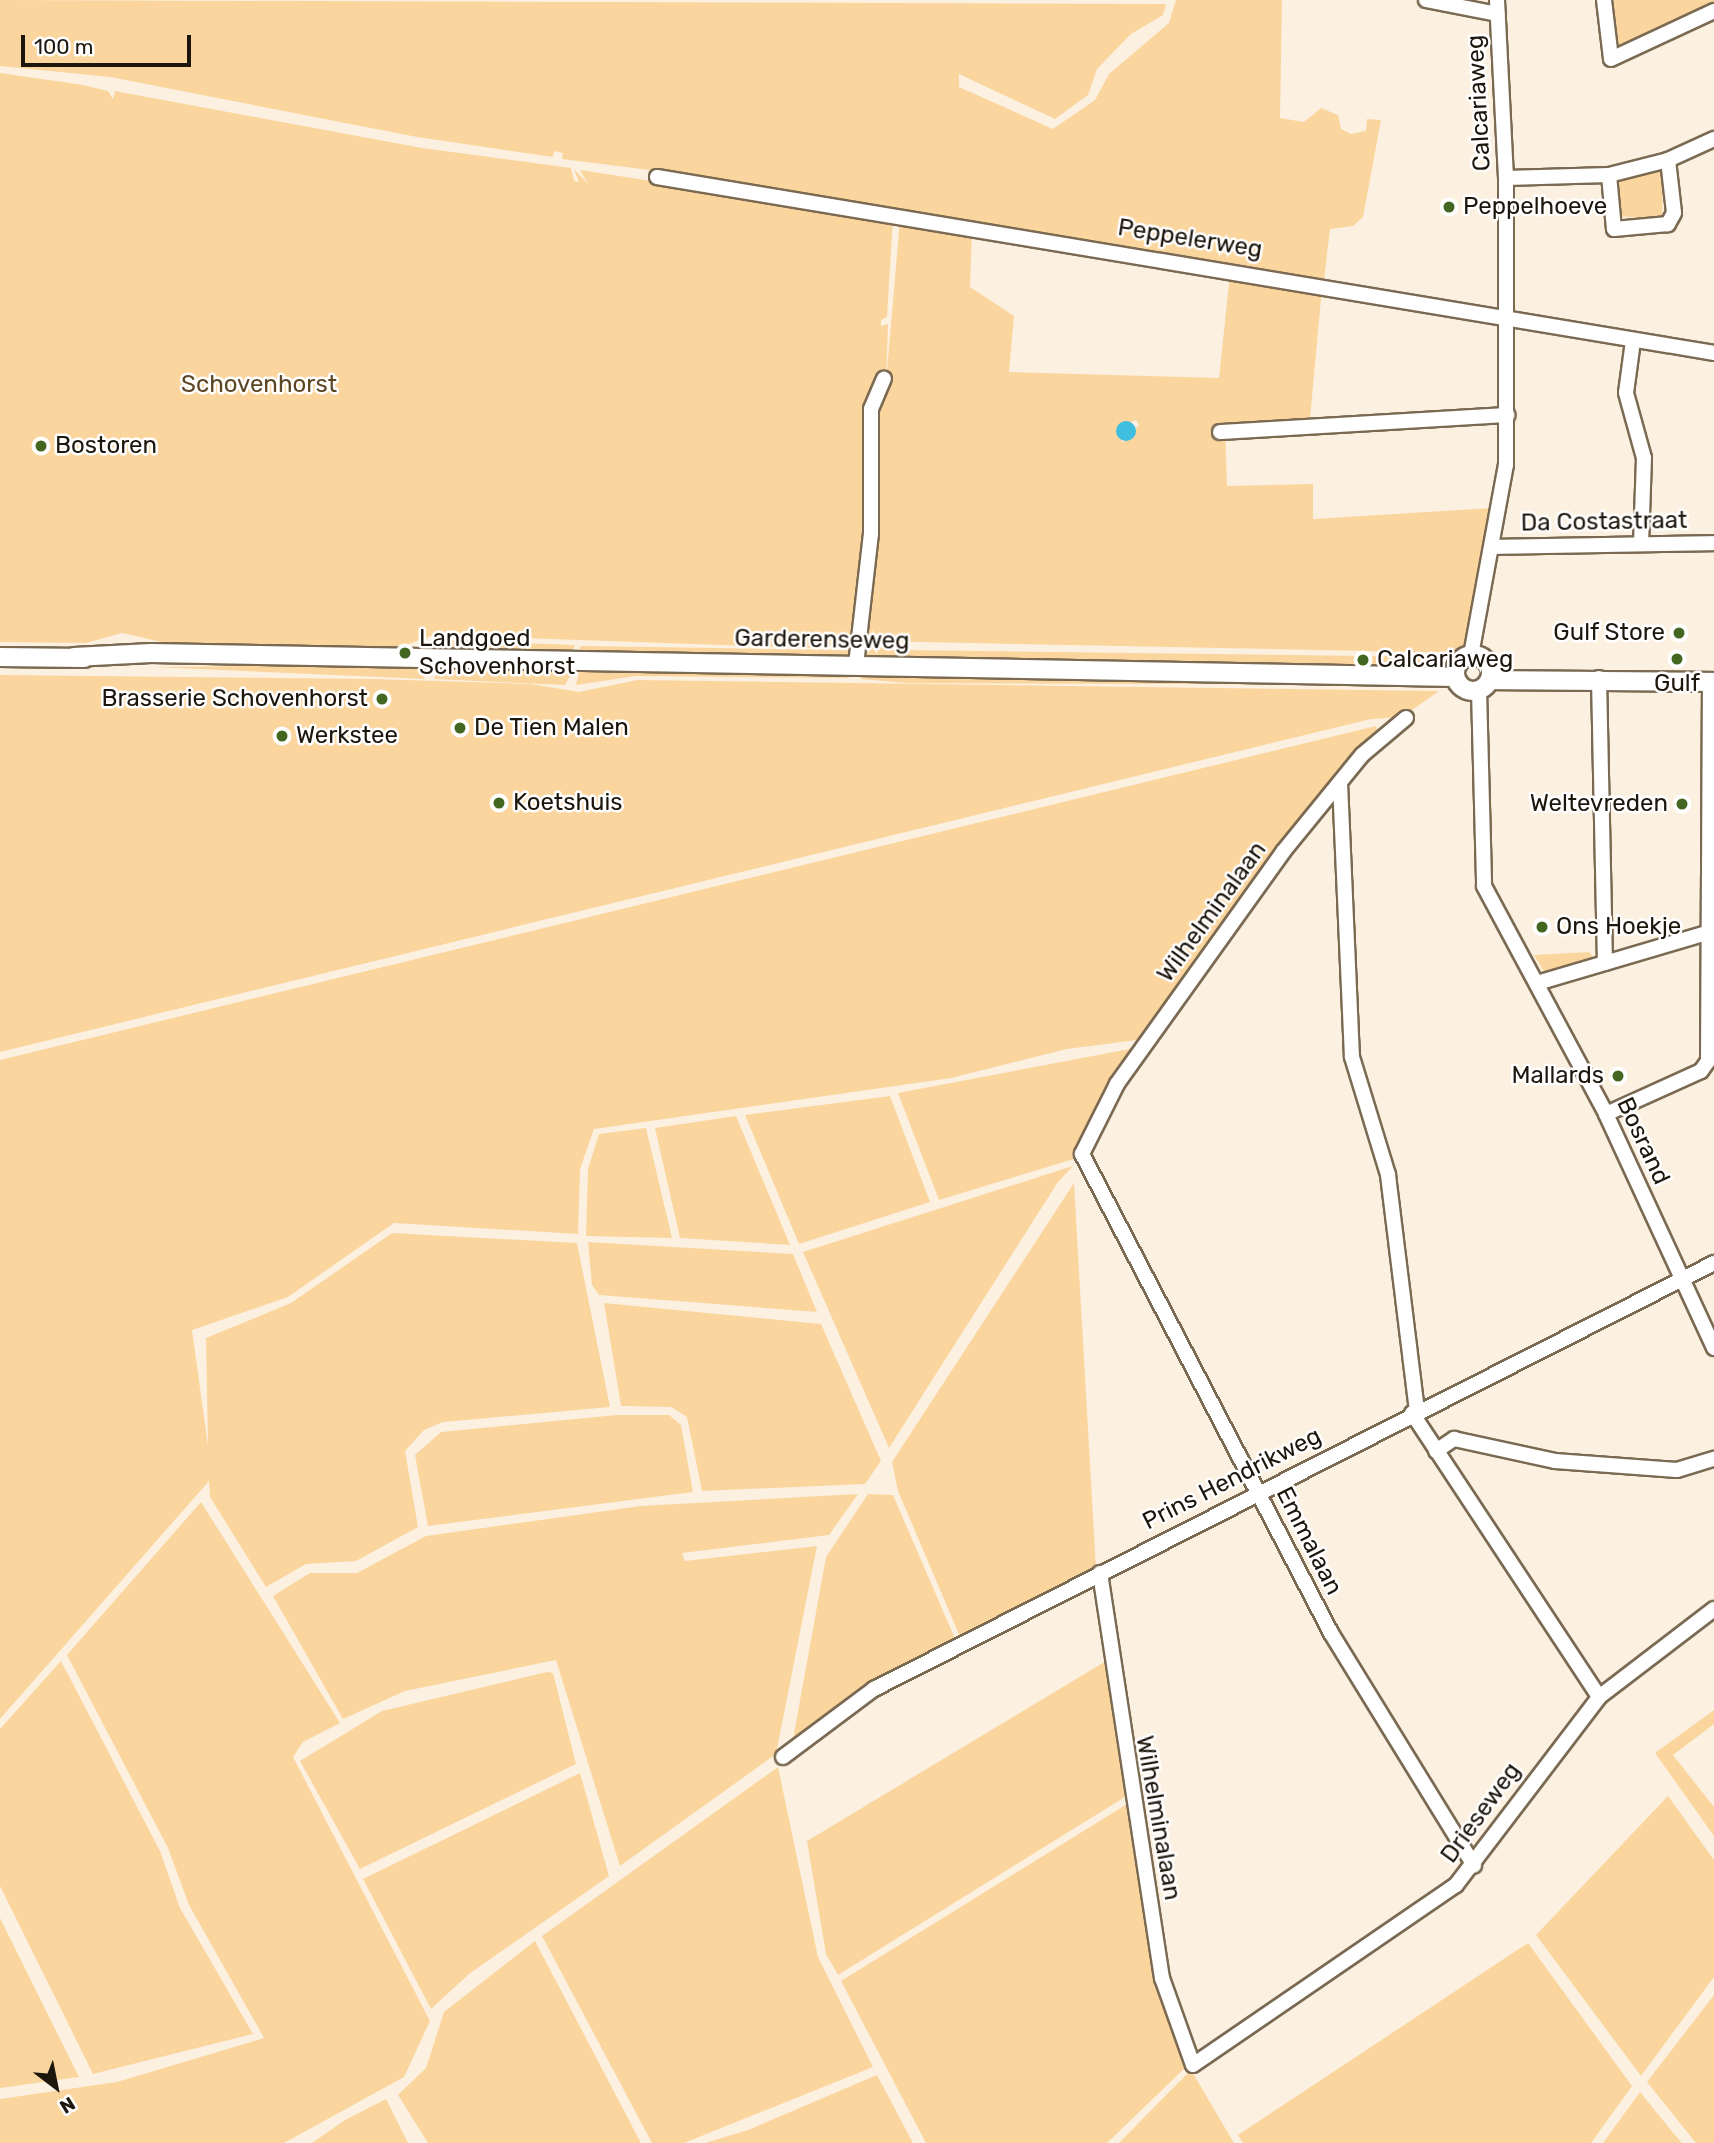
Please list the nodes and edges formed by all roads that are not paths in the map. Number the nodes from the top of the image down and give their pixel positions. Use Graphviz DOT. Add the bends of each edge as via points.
graph roads {
  1 [pos="1426,0"];
  2 [pos="1604,0"];
  3 [pos="1497,7"];
  4 [pos="1714,11"];
  5 [pos="1714,139"];
  6 [pos="1668,160"];
  7 [pos="1609,175"];
  8 [pos="657,177"];
  9 [pos="1506,178"];
  10 [pos="1506,319"];
  11 [pos="1633,341"];
  12 [pos="1714,353"];
  13 [pos="884,379"];
  14 [pos="1507,415"];
  15 [pos="1220,432"];
  16 [pos="1641,542"];
  17 [pos="1714,542"];
  18 [pos="1495,547"];
  19 [pos="0,656"];
  20 [pos="856,665"];
  21 [pos="1455,673"];
  22 [pos="1481,674"];
  23 [pos="1599,678"];
  24 [pos="1712,681"];
  25 [pos="1405,718"];
  26 [pos="1340,783"];
  27 [pos="1711,932"];
  28 [pos="1605,963"];
  29 [pos="1537,983"];
  30 [pos="1606,1114"];
  31 [pos="1082,1154"];
  32 [pos="1714,1263"];
  33 [pos="1682,1279"];
  34 [pos="1714,1348"];
  35 [pos="1414,1412"];
  36 [pos="1436,1451"];
  37 [pos="1714,1459"];
  38 [pos="1258,1491"];
  39 [pos="1100,1573"];
  40 [pos="1714,1609"];
  41 [pos="1599,1697"];
  42 [pos="783,1757"];
  43 [pos="1474,1864"];
  44 [pos="1193,2065"];
  1 -- 3 [label="street"];
  2 -- 4 [label="street" via="1611,59"];
  3 -- 9 [label="street, Calcariaweg"];
  5 -- 6 [label="street"];
  6 -- 7 [label="street"];
  6 -- 7 [label="street" via="1674,213 1668,224 1615,229"];
  7 -- 9 [label="street"];
  8 -- 10 [label="street, Peppelerweg" via="1229,268"];
  9 -- 10 [label="street, Calcariaweg"];
  10 -- 11 [label="street, Peppelerweg"];
  10 -- 14 [label="street, Calcariaweg"];
  11 -- 12 [label="street, Peppelerweg"];
  11 -- 16 [label="street" via="1626,393 1644,458"];
  13 -- 20 [label="street" via="871,409 871,534"];
  14 -- 15 [label="street"];
  14 -- 18 [label="street, Calcariaweg"];
  16 -- 17 [label="street, Da Costastraat"];
  16 -- 18 [label="street, Da Costastraat"];
  18 -- 22 [label="street, Calcariaweg" via="1479,632"];
  19 -- 20 [label="main road, Garderenseweg" via="151,653 230,659"];
  20 -- 21 [label="main road, Garderenseweg"];
  21 -- 22 [label="main road"];
  21 -- 22 [label="main road"];
  22 -- 23 [label="main road"];
  22 -- 29 [label="street, Bosrand" via="1484,886"];
  23 -- 24 [label="main road"];
  23 -- 28 [label="street"];
  24 -- 27 [label="street"];
  25 -- 26 [label="street, Wilhelminalaan"];
  26 -- 31 [label="street, Wilhelminalaan" via="1283,852 1117,1084"];
  26 -- 35 [label="street" via="1352,1057 1388,1175"];
  27 -- 28 [label="street"];
  27 -- 30 [label="street" via="1708,1061 1701,1071"];
  28 -- 29 [label="street"];
  29 -- 30 [label="street, Bosrand"];
  30 -- 33 [label="street, Bosrand"];
  31 -- 38 [label="street, Emmalaan"];
  32 -- 33 [label="street, Prins Hendrikweg"];
  33 -- 34 [label="street, Bosrand"];
  33 -- 35 [label="street, Prins Hendrikweg"];
  35 -- 36 [label="street"];
  35 -- 38 [label="street, Prins Hendrikweg"];
  36 -- 37 [label="street" via="1454,1439 1555,1461 1678,1470"];
  36 -- 41 [label="street"];
  38 -- 39 [label="street, Prins Hendrikweg"];
  38 -- 43 [label="street, Emmalaan" via="1331,1633"];
  39 -- 42 [label="street, Prins Hendrikweg" via="874,1689"];
  39 -- 44 [label="street, Wilhelminalaan" via="1161,1978"];
  40 -- 41 [label="street, Drieseweg"];
  41 -- 43 [label="street, Drieseweg"];
  43 -- 44 [label="street, Drieseweg" via="1406,1923"];
}
